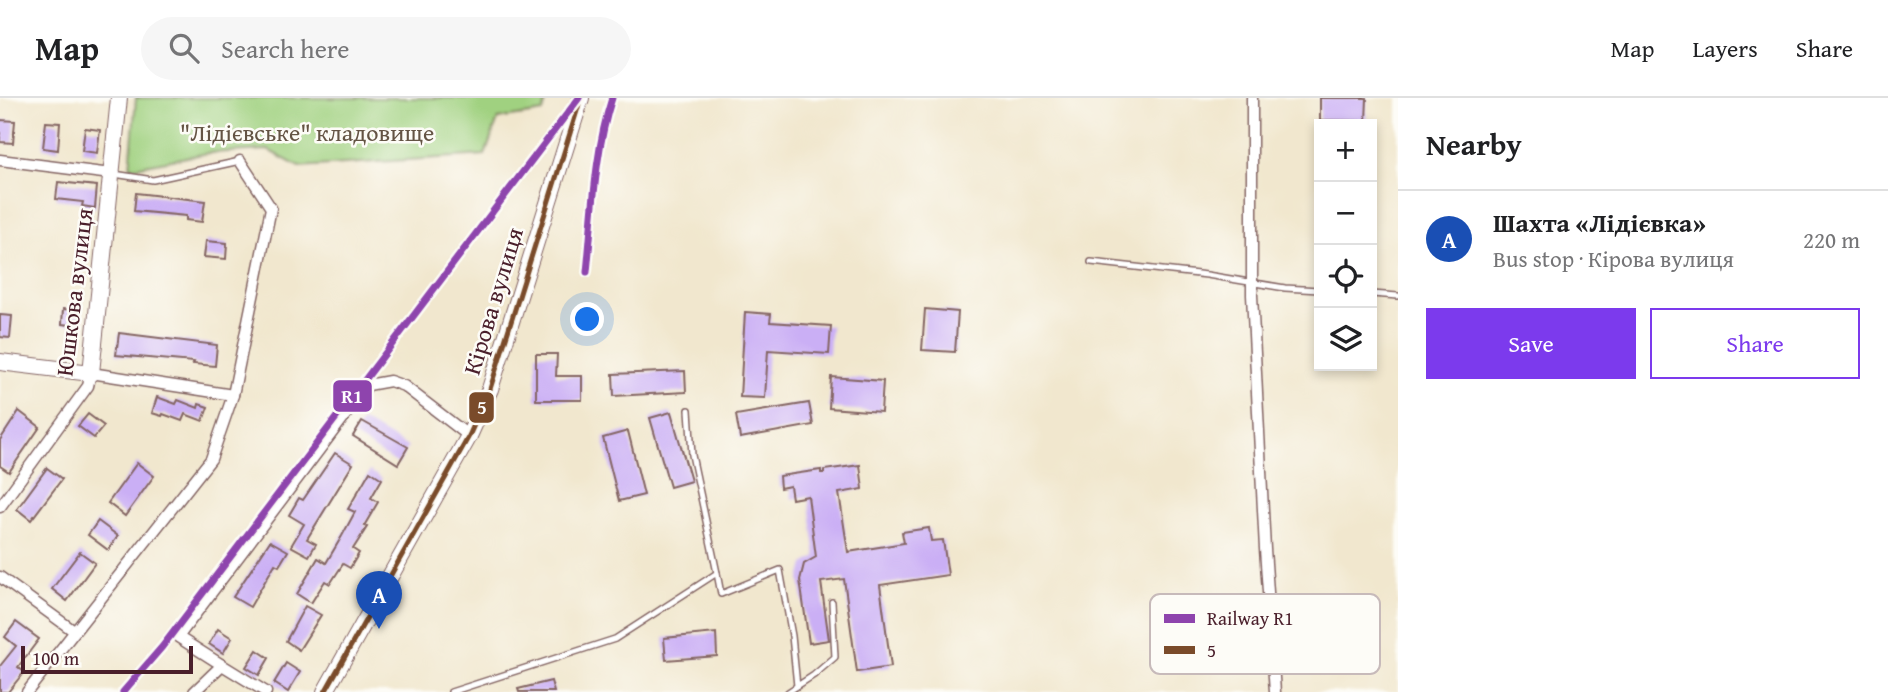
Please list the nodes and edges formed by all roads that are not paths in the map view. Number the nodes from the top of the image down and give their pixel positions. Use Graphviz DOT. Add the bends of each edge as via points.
graph roads {
  1 [pos="119,98"];
  2 [pos="581,98"];
  3 [pos="1252,98"];
  4 [pos="0,160"];
  5 [pos="240,161"];
  6 [pos="111,174"];
  7 [pos="1091,262"];
  8 [pos="1314,290"];
  9 [pos="1377,294"];
  10 [pos="1398,296"];
  11 [pos="0,362"];
  12 [pos="91,373"];
  13 [pos="233,395"];
  14 [pos="689,410"];
  15 [pos="469,436"];
  16 [pos="0,507"];
  17 [pos="717,573"];
  18 [pos="0,577"];
  19 [pos="1268,594"];
  20 [pos="832,602"];
  21 [pos="74,631"];
  22 [pos="222,665"];
  23 [pos="1274,674"];
  24 [pos="797,687"];
  25 [pos="27,692"];
  26 [pos="194,692"];
  27 [pos="267,692"];
  28 [pos="325,692"];
  29 [pos="451,692"];
  30 [pos="788,692"];
  31 [pos="1275,692"];
  1 -- 6 [label="main road, Юшкова вулиця"];
  2 -- 15 [label="main road, Кірова вулиця" via="490,389"];
  3 -- 19 [label="street" via="1252,295"];
  4 -- 6 [label="street"];
  5 -- 6 [label="lane" via="153,180"];
  5 -- 13 [label="street" via="271,208"];
  6 -- 12 [label="main road, Юшкова вулиця"];
  7 -- 8 [label="lane"];
  9 -- 10 [label="lane"];
  11 -- 12 [label="main road"];
  12 -- 13 [label="street"];
  12 -- 16 [label="street, Юшкова вулиця" via="88,386"];
  13 -- 21 [label="street" via="211,459"];
  14 -- 17 [label="lane" via="692,455"];
  15 -- 22 [label="street" via="404,386 390,381 368,386 178,637"];
  15 -- 28 [label="main road, Кірова вулиця"];
  17 -- 24 [label="lane" via="722,594 780,570"];
  17 -- 29 [label="lane" via="615,639"];
  18 -- 21 [label="street"];
  20 -- 24 [label="lane" via="835,657"];
  21 -- 25 [label="street"];
  22 -- 26 [label="street"];
  22 -- 27 [label="street"];
  23 -- 31 [label="street"];
  24 -- 30 [label="lane"];
}
